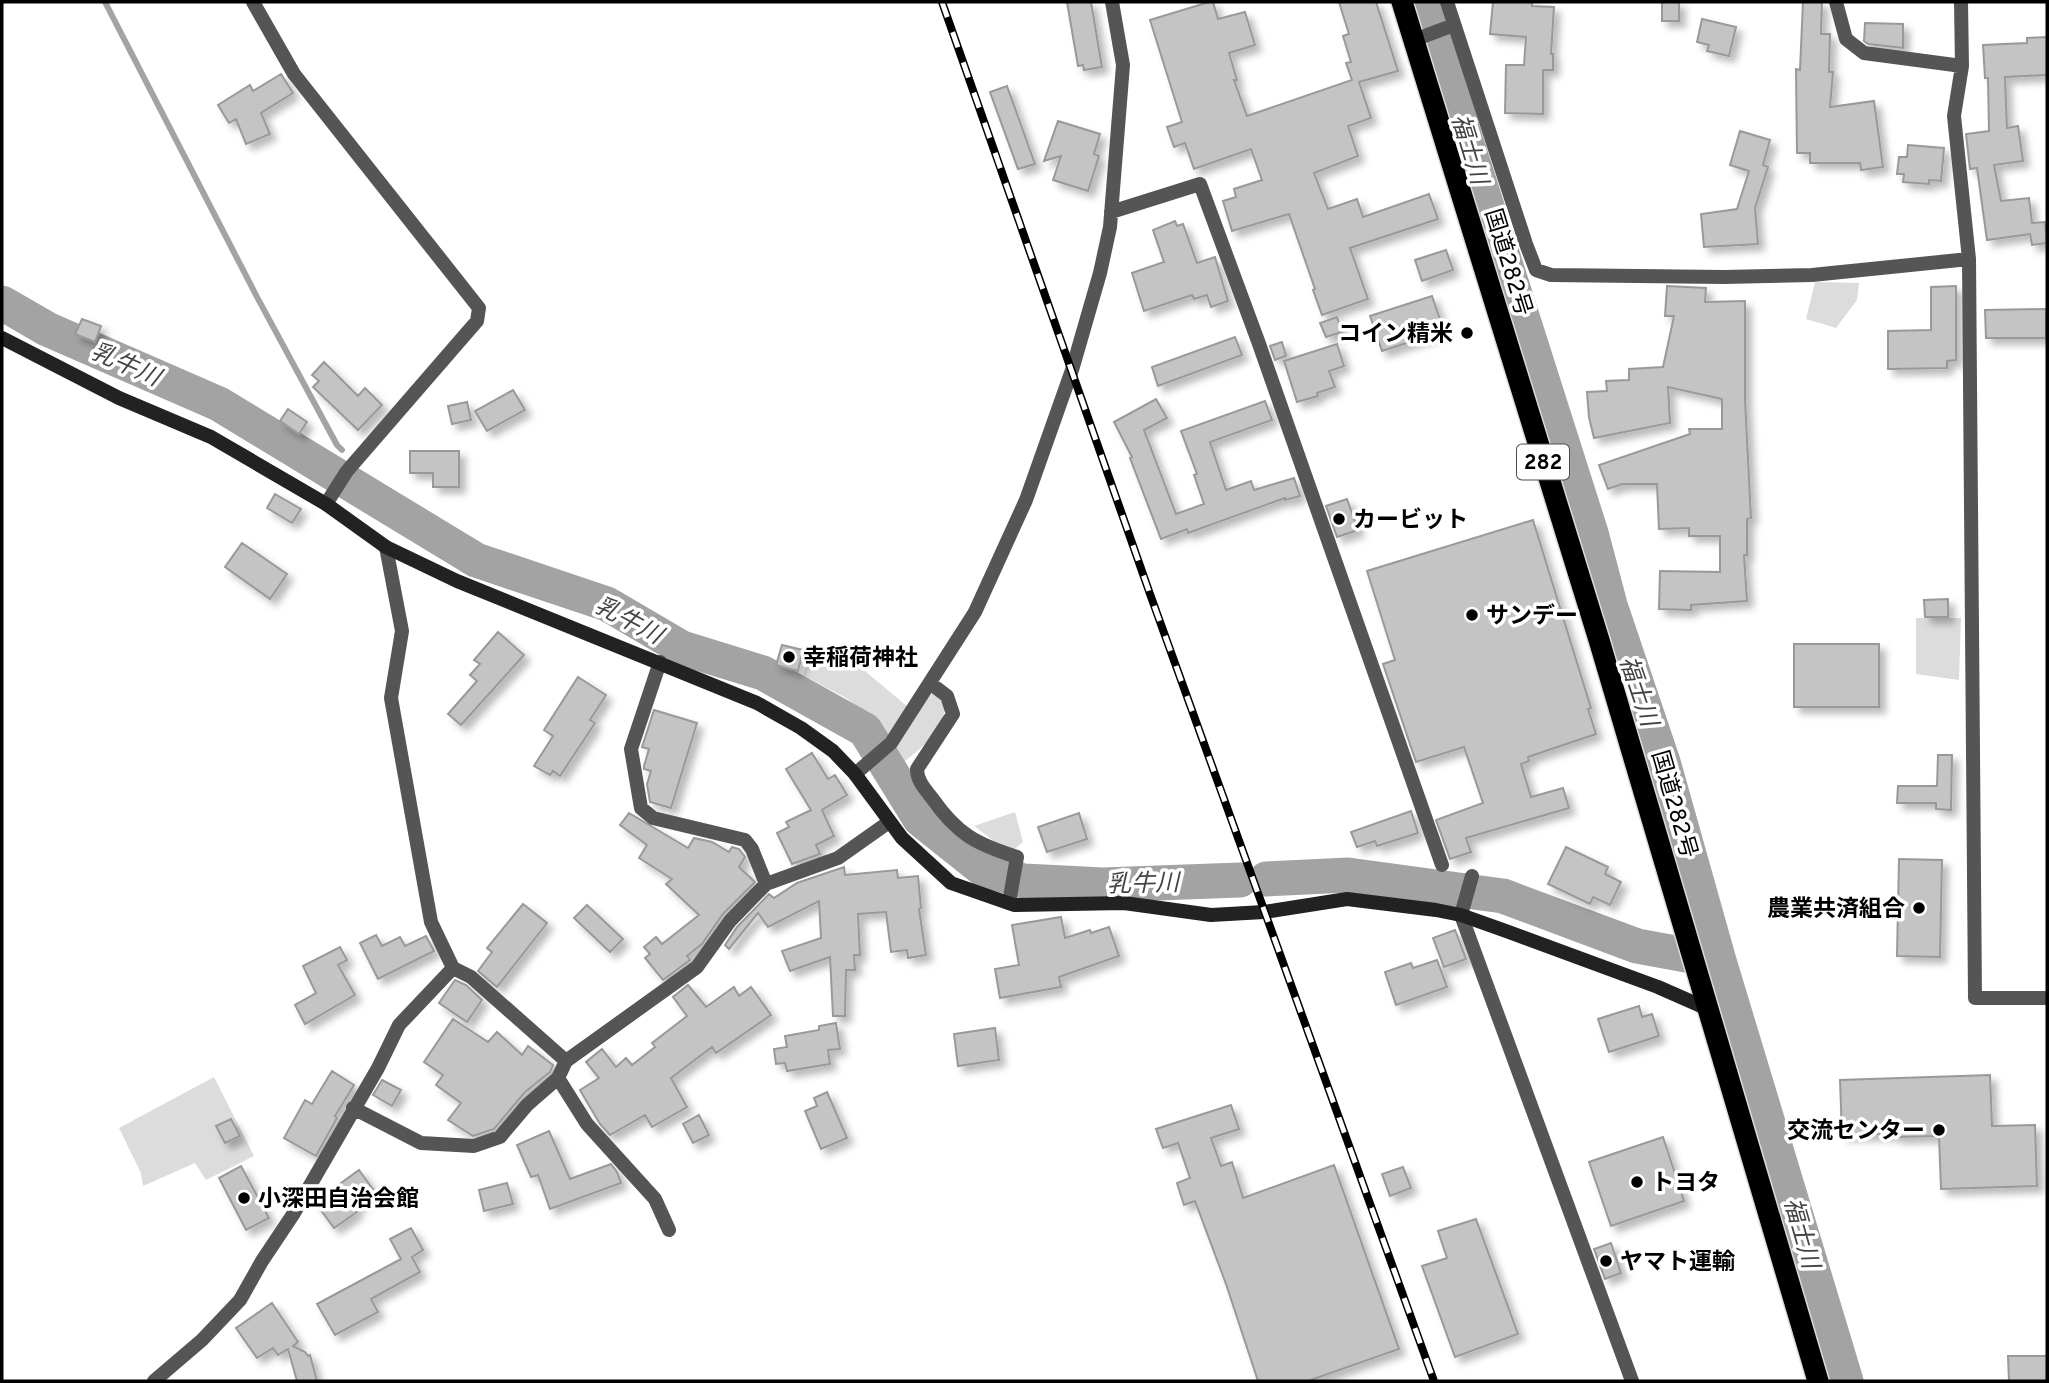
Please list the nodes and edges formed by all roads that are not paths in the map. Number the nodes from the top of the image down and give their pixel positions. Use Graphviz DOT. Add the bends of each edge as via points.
graph roads {
  1 [pos="253,2"];
  2 [pos="1112,2"];
  3 [pos="1402,2"];
  4 [pos="1447,2"];
  5 [pos="1836,2"];
  6 [pos="1961,2"];
  7 [pos="1454,25"];
  8 [pos="1415,40"];
  9 [pos="1962,66"];
  10 [pos="1111,212"];
  11 [pos="1969,259"];
  12 [pos="2,338"];
  13 [pos="326,504"];
  14 [pos="386,547"];
  15 [pos="660,662"];
  16 [pos="930,683"];
  17 [pos="855,774"];
  18 [pos="889,822"];
  19 [pos="1442,865"];
  20 [pos="1472,876"];
  21 [pos="766,884"];
  22 [pos="1009,902"];
  23 [pos="1463,910"];
  24 [pos="453,968"];
  25 [pos="2047,998"];
  26 [pos="1704,999"];
  27 [pos="566,1061"];
  28 [pos="558,1078"];
  29 [pos="353,1108"];
  30 [pos="668,1230"];
  31 [pos="154,1381"];
  32 [pos="1632,1381"];
  33 [pos="1818,1381"];
  1 -- 13 [label="street" via="291,70 479,308 477,321 347,471"];
  2 -- 10 [label="street" via="1123,65"];
  3 -- 8 [label="highway, 国道282号 / 282"];
  4 -- 7 [label="street"];
  5 -- 9 [label="street" via="1846,38 1864,52"];
  6 -- 9 [label="street"];
  7 -- 8 [label="street"];
  7 -- 11 [label="street" via="1536,270 1551,275 1799,276"];
  8 -- 26 [label="highway, 国道282号 / 282"];
  9 -- 11 [label="street" via="1954,116"];
  10 -- 16 [label="street" via="1100,273 1072,370 1026,500 975,612"];
  10 -- 19 [label="street" via="1200,184"];
  11 -- 25 [label="street" via="1975,998"];
  12 -- 13 [label="street" via="120,398 211,437"];
  13 -- 14 [label="street"];
  14 -- 15 [label="street" via="457,581"];
  14 -- 24 [label="street" via="402,631 390,698 431,922"];
  15 -- 17 [label="street" via="757,703 833,751"];
  15 -- 21 [label="street" via="631,750 641,807 653,818 745,840"];
  16 -- 17 [label="street" via="891,743"];
  16 -- 22 [label="street" via="947,696 953,714 916,769 917,777 964,835 1017,857"];
  17 -- 18 [label="street"];
  18 -- 21 [label="street" via="838,859"];
  18 -- 22 [label="street" via="951,883"];
  20 -- 23 [label="street"];
  21 -- 27 [label="street" via="730,921 697,967"];
  22 -- 23 [label="street" via="1124,903 1211,915 1347,899"];
  23 -- 26 [label="street" via="1658,987"];
  23 -- 32 [label="street"];
  24 -- 27 [label="street" via="471,978"];
  24 -- 29 [label="street" via="399,1025"];
  26 -- 33 [label="highway, 国道282号 / 282"];
  27 -- 28 [label="street"];
  28 -- 29 [label="street" via="500,1137 474,1146 421,1143"];
  28 -- 30 [label="street" via="587,1124 656,1199"];
  29 -- 31 [label="street" via="240,1300"];
}
